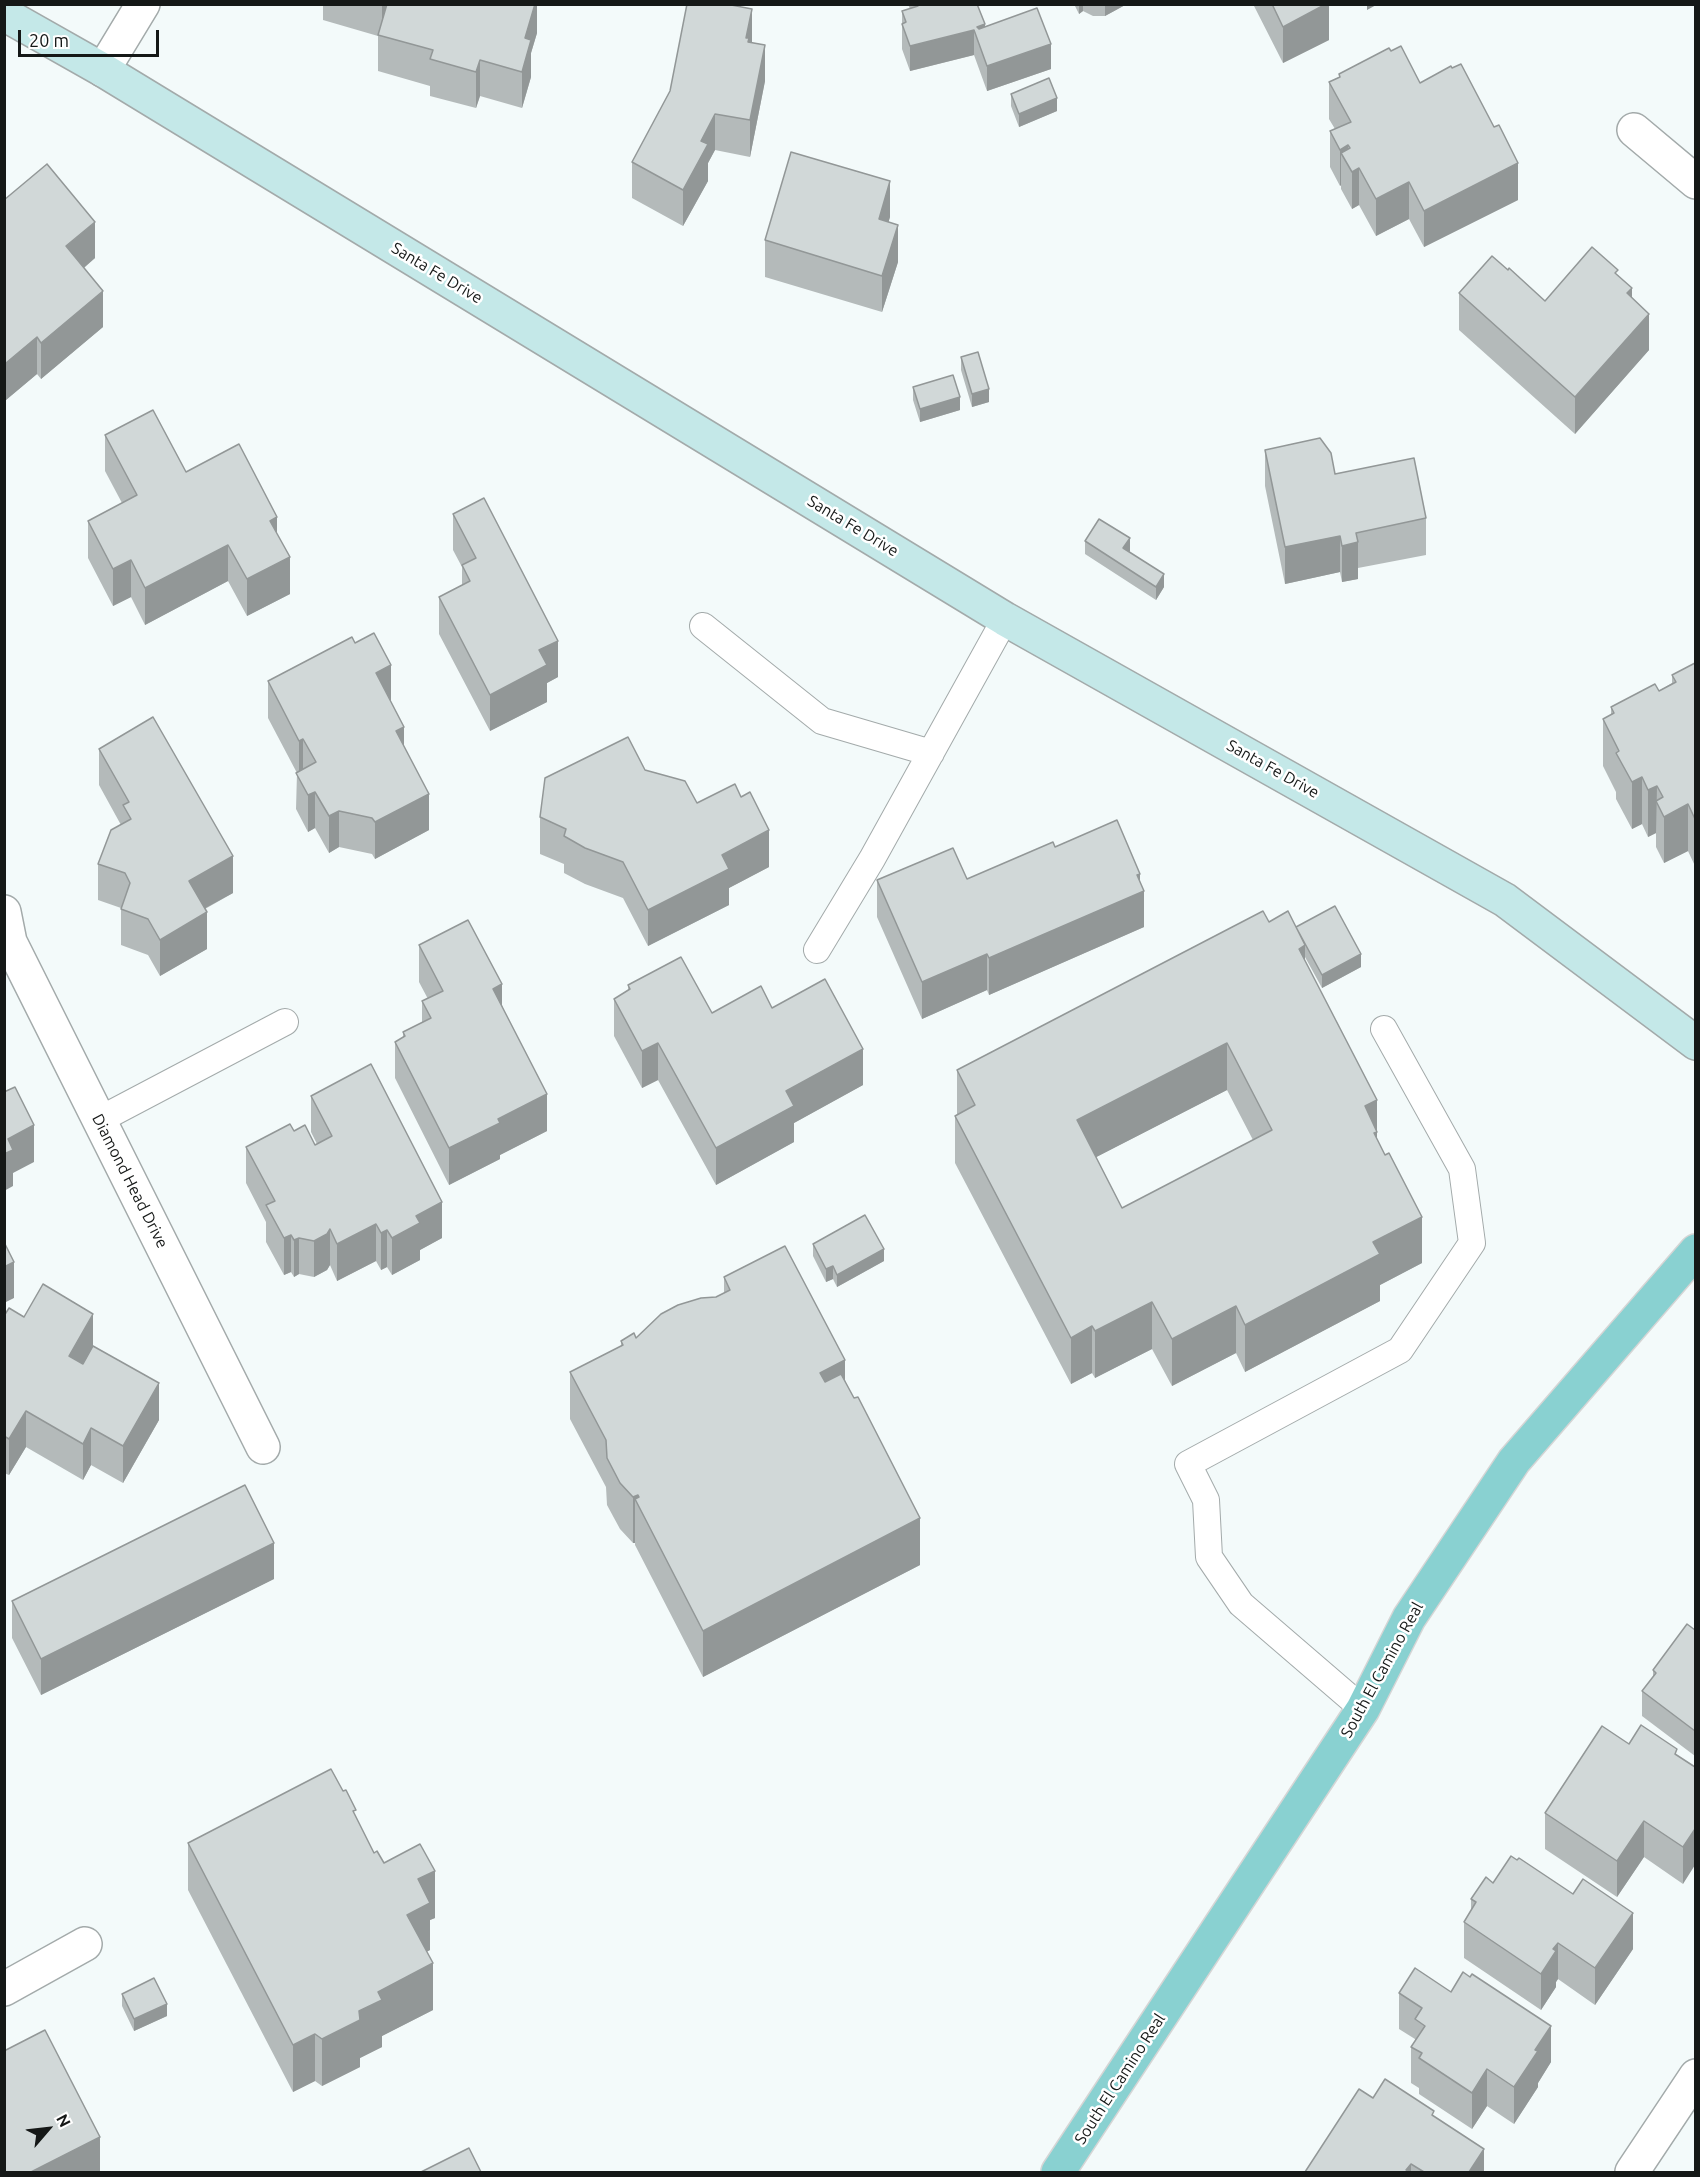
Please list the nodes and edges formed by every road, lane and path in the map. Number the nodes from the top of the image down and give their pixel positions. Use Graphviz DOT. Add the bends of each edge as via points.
graph roads {
  1 [pos="143,4"];
  2 [pos="4,14"];
  3 [pos="103,70"];
  4 [pos="1634,130"];
  5 [pos="1695,182"];
  6 [pos="1005,619"];
  7 [pos="703,626"];
  8 [pos="931,753"];
  9 [pos="4,912"];
  10 [pos="817,950"];
  11 [pos="285,1022"];
  12 [pos="1384,1029"];
  13 [pos="1695,1043"];
  14 [pos="99,1120"];
  15 [pos="1695,1251"];
  16 [pos="263,1447"];
  17 [pos="1363,1709"];
  18 [pos="85,1944"];
  19 [pos="4,1989"];
  20 [pos="1695,2076"];
  21 [pos="1058,2172"];
  22 [pos="1632,2172"];
  1 -- 3 [label="street"];
  2 -- 3 [label="main road, Santa Fe Drive"];
  3 -- 6 [label="main road, Santa Fe Drive"];
  4 -- 5 [label="street"];
  6 -- 8 [label="lane"];
  6 -- 13 [label="main road, Santa Fe Drive" via="1505,900"];
  7 -- 8 [label="lane" via="822,721"];
  8 -- 10 [label="lane"];
  9 -- 14 [label="street, Diamond Head Drive" via="10,942"];
  11 -- 14 [label="lane"];
  12 -- 17 [label="lane" via="1462,1169 1472,1243 1400,1350 1188,1464 1206,1500 1209,1557 1241,1604"];
  14 -- 16 [label="street, Diamond Head Drive"];
  15 -- 17 [label="main road, South El Camino Real" via="1514,1461 1409,1618"];
  17 -- 21 [label="main road, South El Camino Real"];
  18 -- 19 [label="street"];
  20 -- 22 [label="street"];
}
